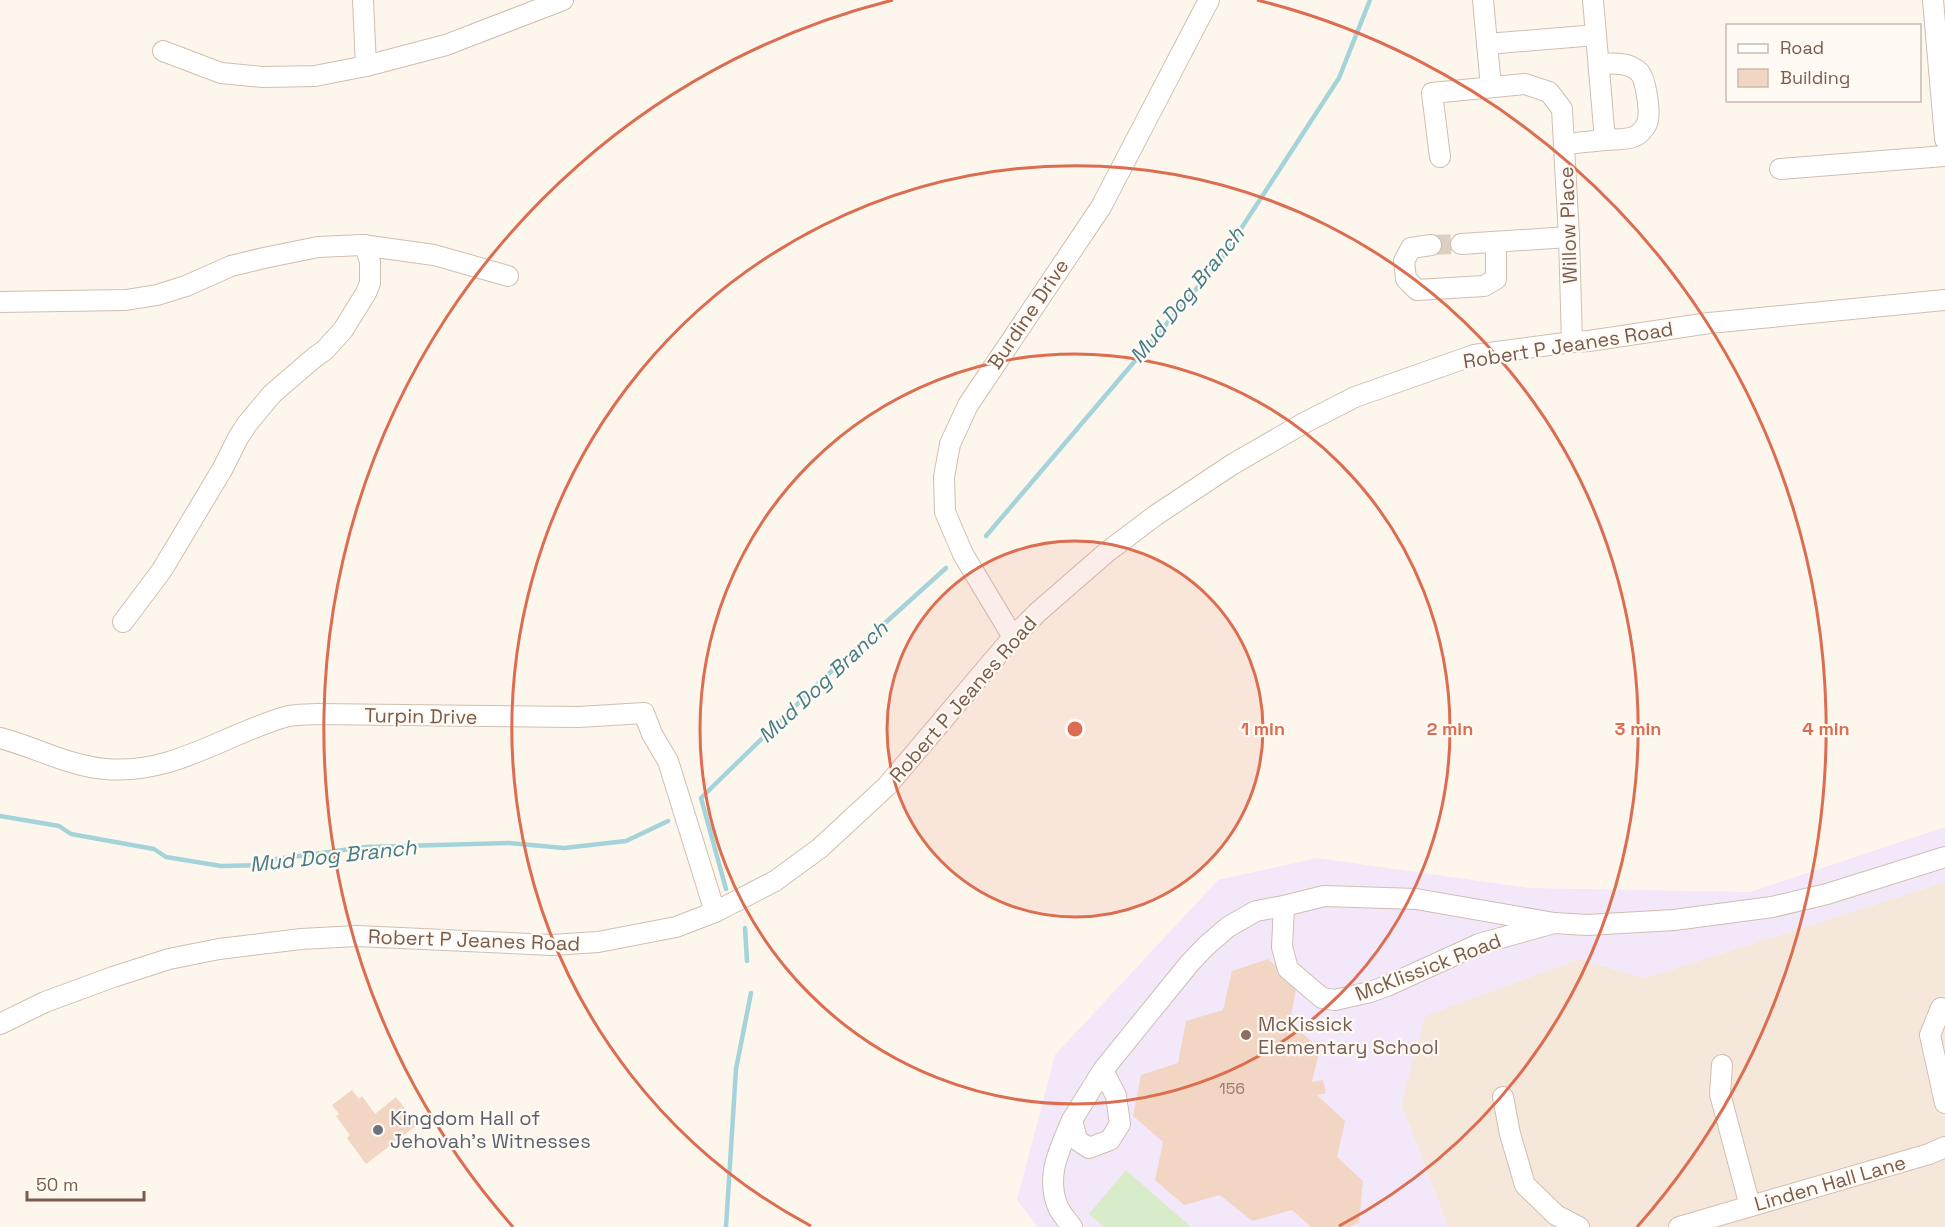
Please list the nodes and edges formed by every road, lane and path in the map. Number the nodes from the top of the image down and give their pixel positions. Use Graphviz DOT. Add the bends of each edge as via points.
graph roads {
  1 [pos="363,0"];
  2 [pos="563,0"];
  3 [pos="1209,0"];
  4 [pos="1483,0"];
  5 [pos="1593,0"];
  6 [pos="1933,0"];
  7 [pos="1596,35"];
  8 [pos="1487,44"];
  9 [pos="163,51"];
  10 [pos="1599,63"];
  11 [pos="366,66"];
  12 [pos="1491,87"];
  13 [pos="1945,139"];
  14 [pos="1605,140"];
  15 [pos="1565,144"];
  16 [pos="1945,156"];
  17 [pos="1440,157"];
  18 [pos="1780,169"];
  19 [pos="1569,237"];
  20 [pos="1496,242"];
  21 [pos="1461,244"];
  22 [pos="365,245"];
  23 [pos="1431,245"];
  24 [pos="508,276"];
  25 [pos="1945,300"];
  26 [pos="0,302"];
  27 [pos="1572,342"];
  28 [pos="123,621"];
  29 [pos="1012,637"];
  30 [pos="0,738"];
  31 [pos="1945,857"];
  32 [pos="1284,906"];
  33 [pos="716,912"];
  34 [pos="1554,923"];
  35 [pos="1941,1008"];
  36 [pos="0,1024"];
  37 [pos="1722,1065"];
  38 [pos="1103,1070"];
  39 [pos="1503,1097"];
  40 [pos="1945,1103"];
  41 [pos="1072,1120"];
  42 [pos="1945,1147"];
  43 [pos="1750,1206"];
  44 [pos="1072,1227"];
  45 [pos="1579,1227"];
  46 [pos="1679,1227"];
  1 -- 11 [label="street"];
  2 -- 11 [label="street" via="446,45"];
  3 -- 29 [label="street, Burdine Drive" via="1101,207 968,405 950,444 944,477 945,512 963,554"];
  4 -- 8 [label="street"];
  5 -- 7 [label="street"];
  6 -- 13 [label="street"];
  7 -- 8 [label="street"];
  7 -- 10 [label="street"];
  8 -- 12 [label="street"];
  9 -- 11 [label="street" via="221,73 262,77 315,76"];
  10 -- 14 [label="street"];
  10 -- 14 [label="street" via="1629,66 1640,74 1648,108 1644,130 1634,137"];
  12 -- 15 [label="street, Willow Place" via="1525,84 1549,92 1562,109"];
  12 -- 17 [label="street" via="1432,93"];
  14 -- 15 [label="street"];
  15 -- 19 [label="street, Willow Place"];
  16 -- 18 [label="street"];
  19 -- 20 [label="street"];
  19 -- 27 [label="street, Willow Place"];
  20 -- 21 [label="street"];
  20 -- 23 [label="street" via="1496,279 1484,286 1417,290 1406,279 1404,261 1411,248"];
  22 -- 24 [label="street" via="434,255"];
  22 -- 26 [label="street" via="318,247 264,258 231,266 158,295 126,300"];
  22 -- 28 [label="street" via="370,283 343,330 253,416 162,570"];
  25 -- 27 [label="street, Robert P Jeanes Road"];
  27 -- 29 [label="street, Robert P Jeanes Road" via="1474,355 1354,397 1304,423 1233,464 1148,521 1107,552"];
  29 -- 33 [label="street, Robert P Jeanes Road" via="887,786 820,848 775,881"];
  30 -- 33 [label="street, Turpin Drive" via="75,762 132,770 168,764 287,717 579,717 644,713 668,761"];
  31 -- 34 [label="street, McKlissick Road" via="1772,907 1674,920"];
  32 -- 34 [label="street, McKlissick Road" via="1324,896 1416,899"];
  32 -- 34 [label="street, McKlissick Road" via="1282,947 1288,969 1322,998 1335,1000 1387,986 1479,944"];
  32 -- 38 [label="street" via="1256,911 1206,946"];
  33 -- 36 [label="street, Robert P Jeanes Road" via="676,927 598,942 552,945 357,936 219,949 169,959 113,977 45,1002"];
  35 -- 40 [label="street" via="1930,1035"];
  37 -- 43 [label="street" via="1720,1094"];
  38 -- 41 [label="street"];
  38 -- 41 [label="street" via="1116,1096 1120,1124 1110,1140 1089,1148 1077,1140"];
  39 -- 45 [label="street" via="1525,1185 1556,1215"];
  41 -- 44 [label="street" via="1054,1164 1053,1190 1059,1209"];
  42 -- 43 [label="street, Linden Hall Lane"];
  43 -- 46 [label="street, Linden Hall Lane"];
}
